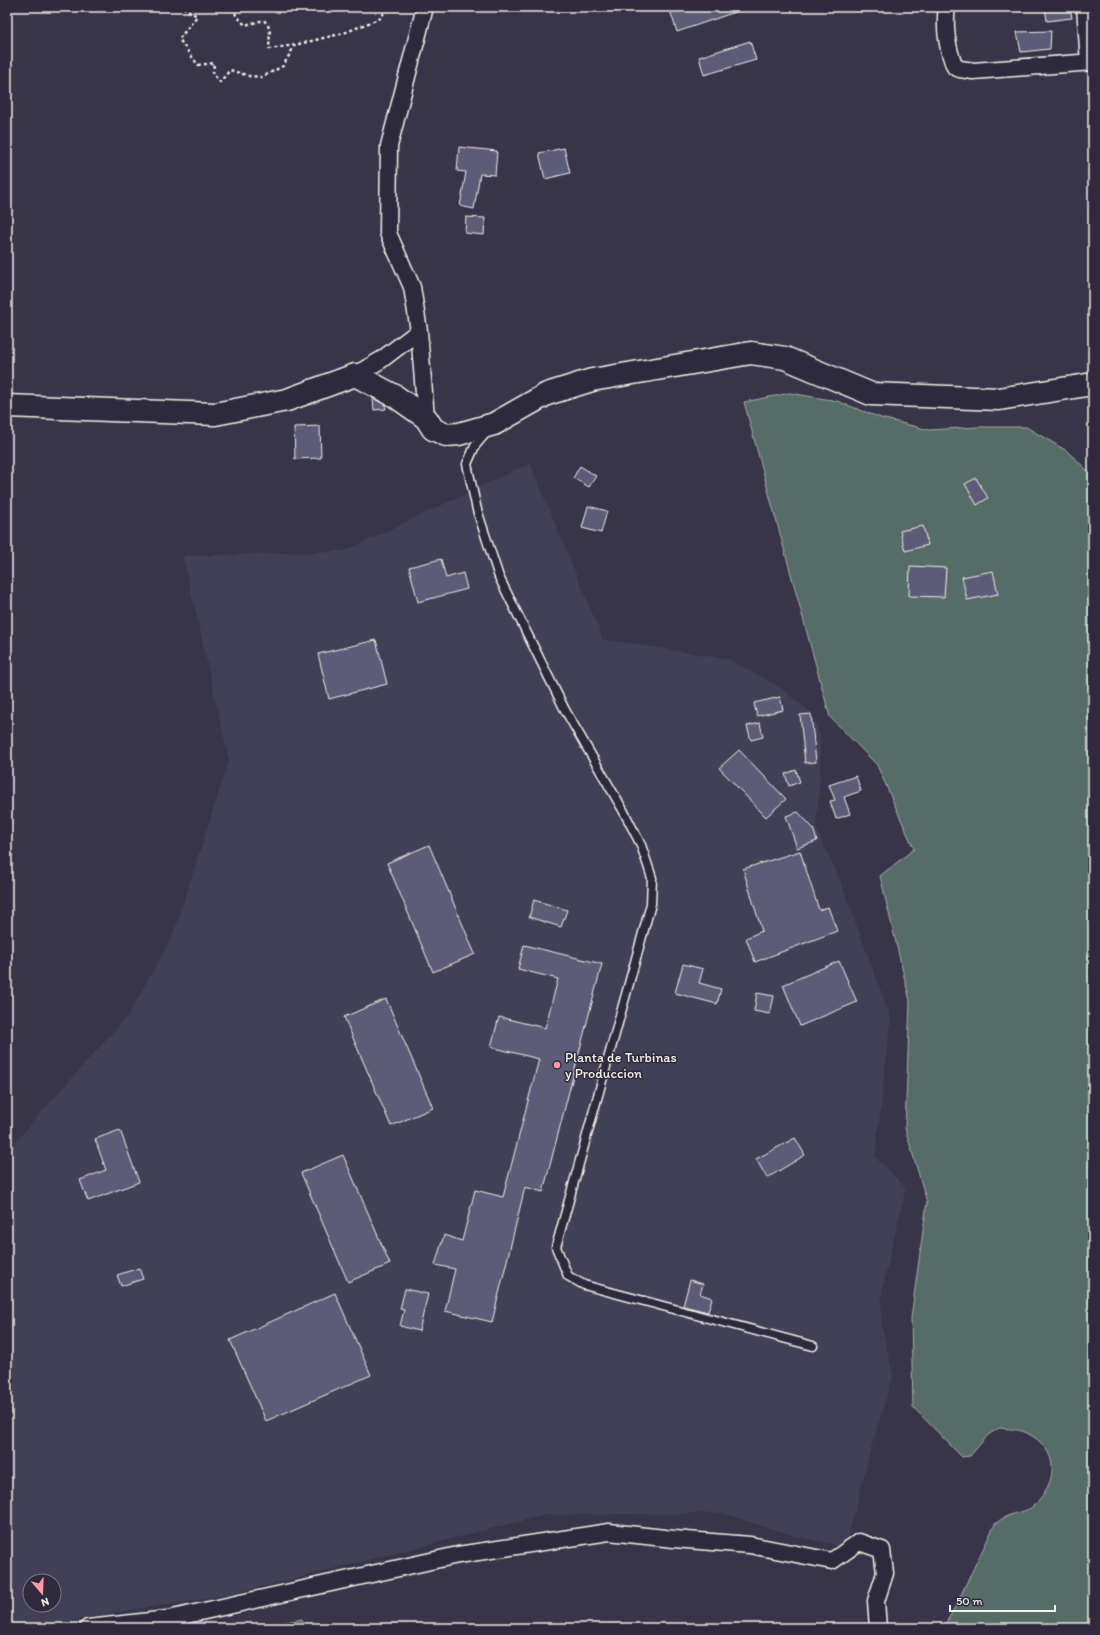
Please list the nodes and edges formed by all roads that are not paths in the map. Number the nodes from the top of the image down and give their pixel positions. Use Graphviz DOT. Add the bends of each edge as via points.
graph roads {
  1 [pos="425,7"];
  2 [pos="947,7"];
  3 [pos="1085,7"];
  4 [pos="1091,62"];
  5 [pos="419,331"];
  6 [pos="355,375"];
  7 [pos="1093,384"];
  8 [pos="7,406"];
  9 [pos="426,418"];
  10 [pos="494,424"];
  11 [pos="813,1346"];
  12 [pos="88,1628"];
  13 [pos="878,1628"];
  1 -- 5 [label="street" via="389,146 388,233 412,287"];
  2 -- 4 [label="street" via="948,46 955,67 960,69 974,71"];
  3 -- 4 [label="street"];
  5 -- 6 [label="street"];
  5 -- 9 [label="street"];
  6 -- 8 [label="street" via="287,400 215,414"];
  6 -- 9 [label="street" via="395,396"];
  7 -- 10 [label="street" via="1000,399 871,394 785,358 751,353 592,380 546,394"];
  9 -- 10 [label="street" via="433,429 446,435"];
  10 -- 11 [label="lane" via="475,446 467,464 477,510 499,577 565,710 630,824 652,878 651,904 556,1247 568,1276 584,1285"];
  12 -- 13 [label="street" via="168,1619 458,1555 609,1532 750,1545 832,1561 859,1542 882,1550 885,1573 876,1601"];
}
